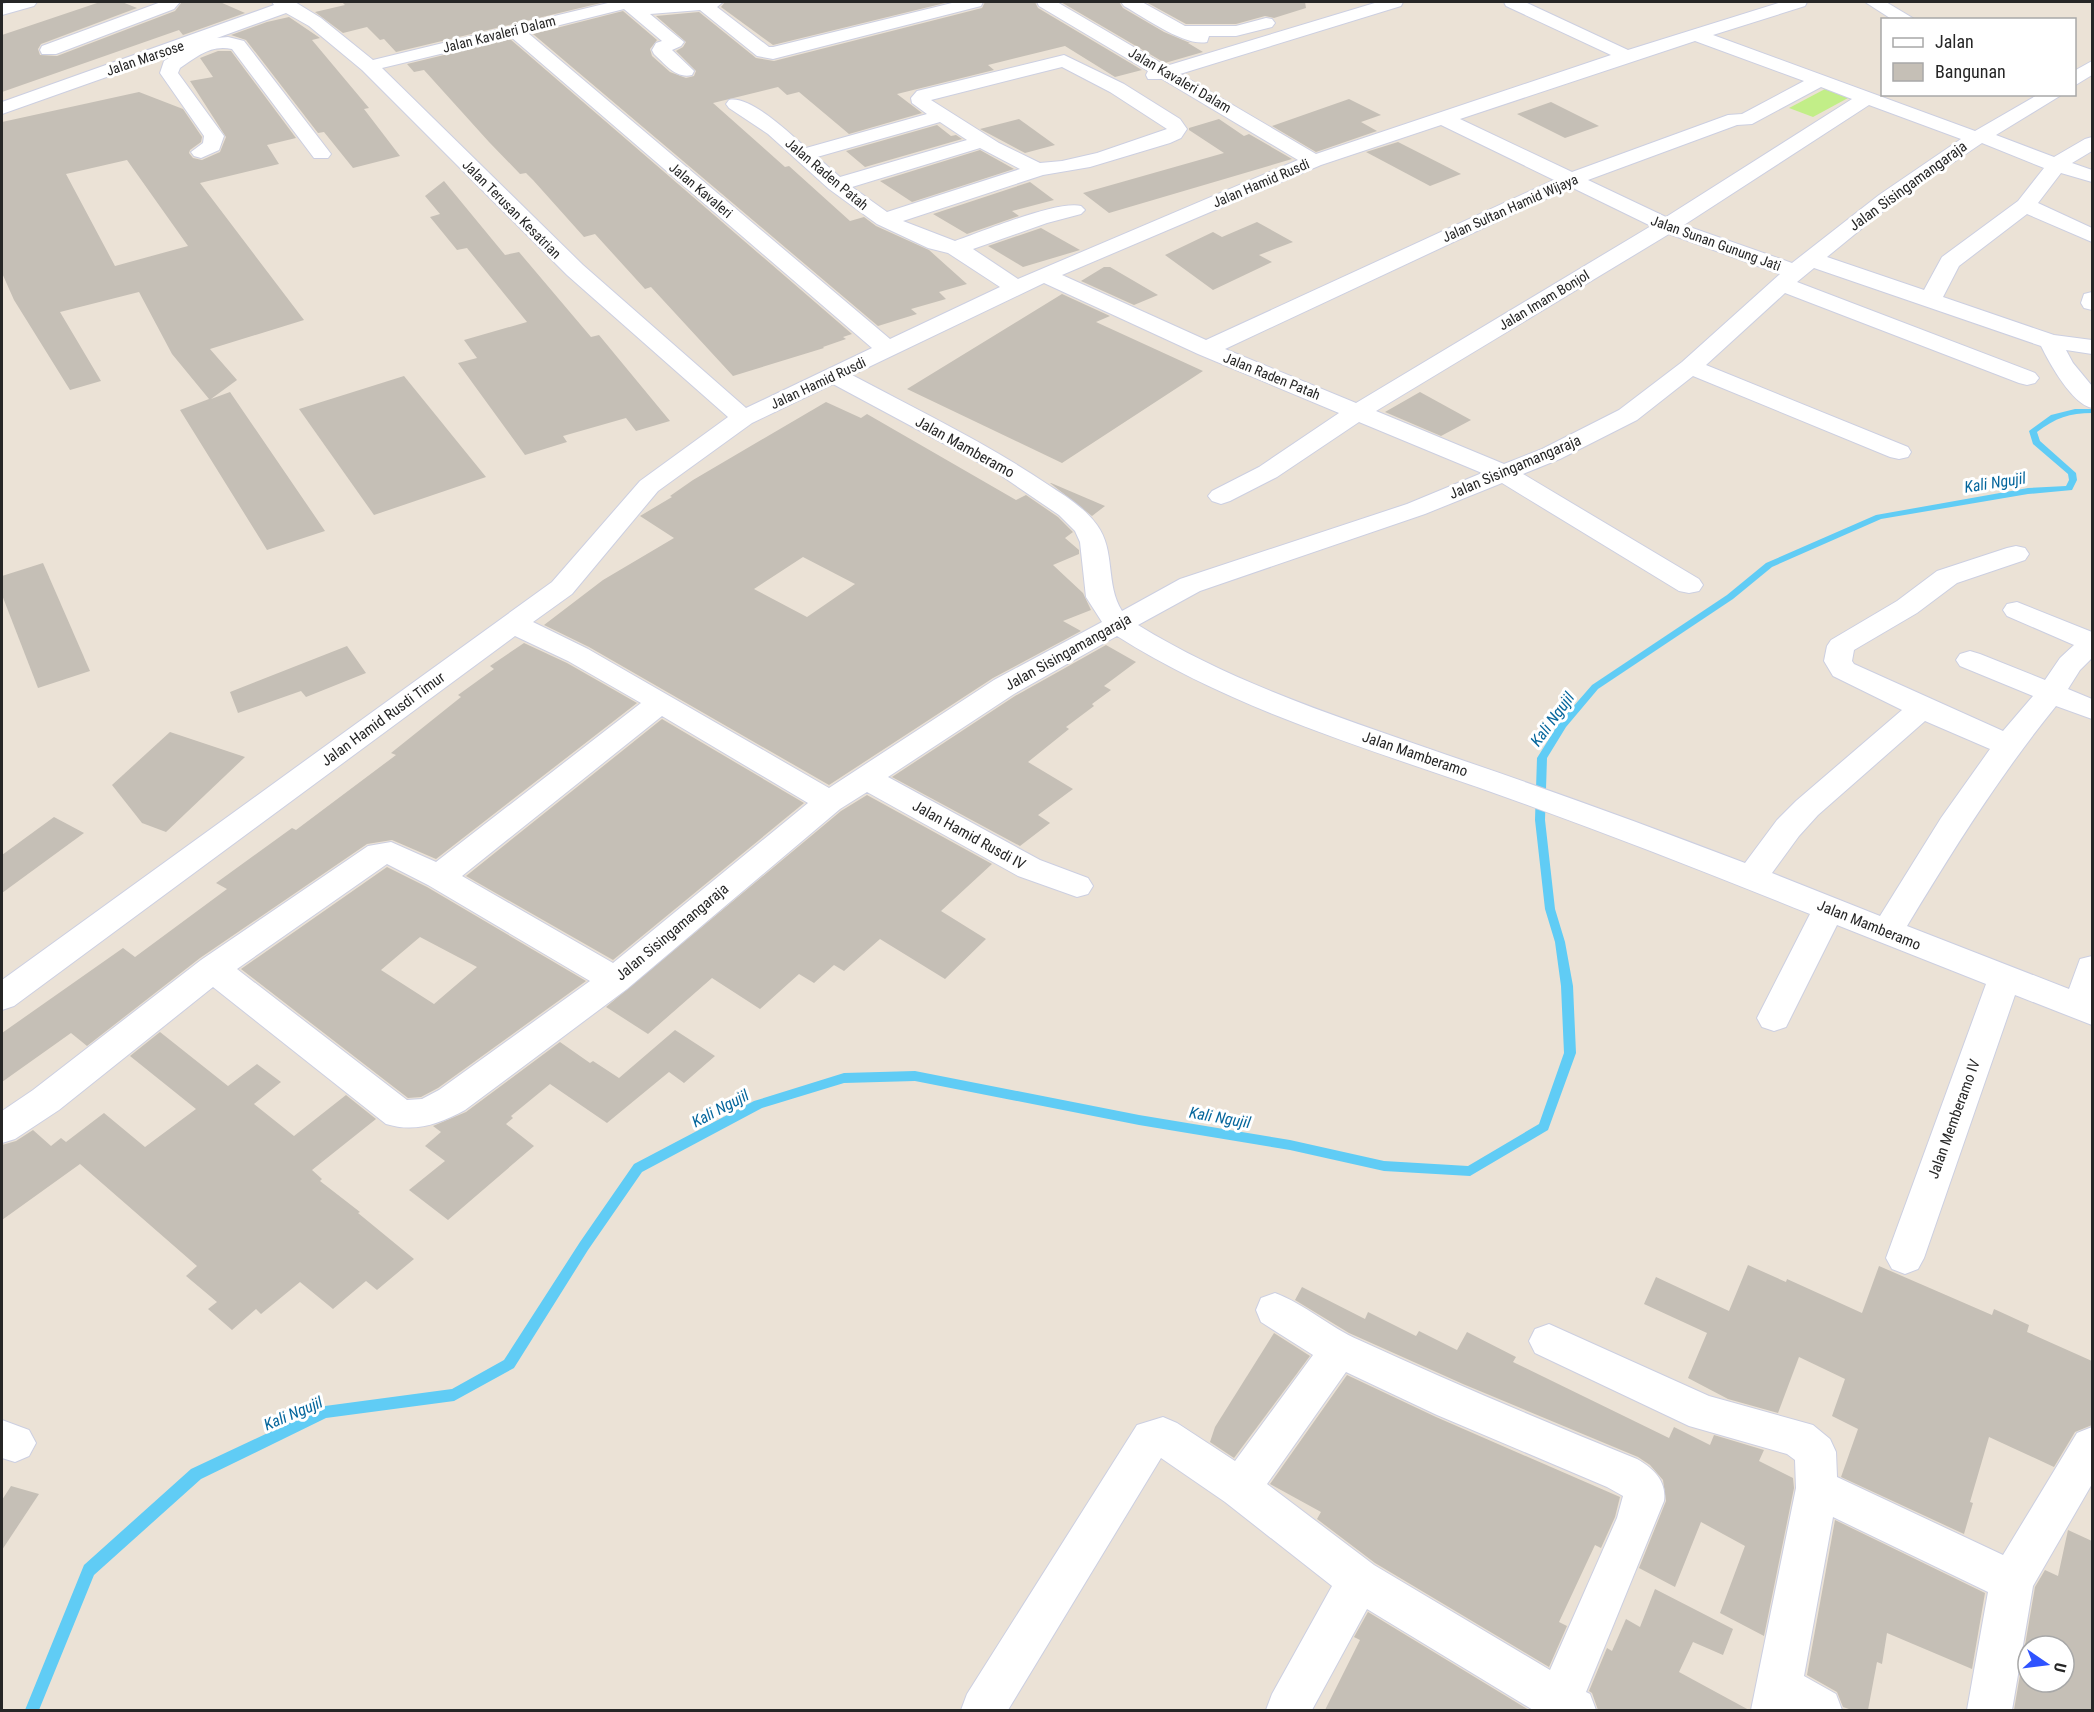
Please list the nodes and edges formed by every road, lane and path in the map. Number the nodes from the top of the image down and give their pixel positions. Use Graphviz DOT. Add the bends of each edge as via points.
graph roads {
  1 [pos="28,2"];
  2 [pos="171,2"];
  3 [pos="975,2"];
  4 [pos="1045,2"];
  5 [pos="1138,2"];
  6 [pos="1395,2"];
  7 [pos="1512,2"];
  8 [pos="1747,2"];
  9 [pos="1799,2"];
  10 [pos="1874,2"];
  11 [pos="709,3"];
  12 [pos="285,4"];
  13 [pos="629,5"];
  14 [pos="2,10"];
  15 [pos="1767,10"];
  16 [pos="1902,18"];
  17 [pos="1336,21"];
  18 [pos="232,27"];
  19 [pos="513,30"];
  20 [pos="1181,31"];
  21 [pos="1694,34"];
  22 [pos="201,45"];
  23 [pos="49,50"];
  24 [pos="1238,50"];
  25 [pos="1627,56"];
  26 [pos="369,66"];
  27 [pos="2092,67"];
  28 [pos="685,71"];
  29 [pos="1167,72"];
  30 [pos="2076,79"];
  31 [pos="1818,81"];
  32 [pos="1117,88"];
  33 [pos="2050,96"];
  34 [pos="1865,99"];
  35 [pos="736,104"];
  36 [pos="2,108"];
  37 [pos="944,115"];
  38 [pos="1443,118"];
  39 [pos="1978,137"];
  40 [pos="983,141"];
  41 [pos="2092,143"];
  42 [pos="201,152"];
  43 [pos="321,154"];
  44 [pos="803,155"];
  45 [pos="1314,161"];
  46 [pos="2054,165"];
  47 [pos="1039,170"];
  48 [pos="2092,176"];
  49 [pos="1570,180"];
  50 [pos="836,185"];
  51 [pos="2025,205"];
  52 [pos="1074,210"];
  53 [pos="884,220"];
  54 [pos="1667,226"];
  55 [pos="2092,236"];
  56 [pos="956,248"];
  57 [pos="1796,272"];
  58 [pos="1044,275"];
  59 [pos="1016,288"];
  60 [pos="1930,300"];
  61 [pos="2049,341"];
  62 [pos="2092,347"];
  63 [pos="1206,349"];
  64 [pos="889,350"];
  65 [pos="1690,367"];
  66 [pos="833,375"];
  67 [pos="2027,378"];
  68 [pos="2092,401"];
  69 [pos="1359,411"];
  70 [pos="743,418"];
  71 [pos="1899,452"];
  72 [pos="1503,473"];
  73 [pos="1221,496"];
  74 [pos="2016,554"];
  75 [pos="1689,585"];
  76 [pos="2017,610"];
  77 [pos="514,624"];
  78 [pos="1117,624"];
  79 [pos="2092,642"];
  80 [pos="1970,660"];
  81 [pos="2052,692"];
  82 [pos="660,703"];
  83 [pos="1923,708"];
  84 [pos="2092,710"];
  85 [pos="2007,745"];
  86 [pos="864,777"];
  87 [pos="829,802"];
  88 [pos="439,877"];
  89 [pos="1752,877"];
  90 [pos="1077,886"];
  91 [pos="1829,909"];
  92 [pos="1887,932"];
  93 [pos="2092,968"];
  94 [pos="213,969"];
  95 [pos="2004,979"];
  96 [pos="615,980"];
  97 [pos="2,997"];
  98 [pos="2086,1010"];
  99 [pos="1774,1018"];
  100 [pos="2,1129"];
  101 [pos="1905,1258"];
  102 [pos="1275,1310"];
  103 [pos="1549,1341"];
  104 [pos="1338,1350"];
  105 [pos="2092,1446"];
  106 [pos="1240,1488"];
  107 [pos="1817,1488"];
  108 [pos="1359,1580"];
  109 [pos="2012,1581"];
  110 [pos="1776,1699"];
  111 [pos="1567,1706"];
  112 [pos="983,1710"];
  113 [pos="1288,1710"];
  114 [pos="1820,1710"];
  115 [pos="1990,1710"];
  1 -- 14 [label="street"];
  2 -- 23 [label="street"];
  3 -- 11 [label="street" via="773,53 764,52"];
  4 -- 29 [label="street, Jalan Kavaleri Dalam"];
  5 -- 20 [label="street"];
  6 -- 17 [label="street"];
  7 -- 25 [label="street"];
  8 -- 15 [label="street"];
  9 -- 15 [label="street, Jalan Hamid Rusdi"];
  10 -- 16 [label="street"];
  11 -- 13 [label="street, Jalan Kavaleri Dalam"];
  12 -- 18 [label="street, Jalan Marsose"];
  12 -- 26 [label="street, Jalan Terusan Kesatrian" via="315,22"];
  13 -- 19 [label="street, Jalan Kavaleri Dalam"];
  13 -- 28 [label="street" via="675,42 661,50"];
  15 -- 21 [label="street, Jalan Hamid Rusdi"];
  17 -- 20 [label="street" via="1292,17 1236,31"];
  17 -- 24 [label="street"];
  18 -- 22 [label="street"];
  18 -- 36 [label="street, Jalan Marsose"];
  19 -- 26 [label="street, Jalan Kavaleri Dalam"];
  19 -- 64 [label="street, Jalan Kavaleri"];
  20 -- 24 [label="street"];
  21 -- 25 [label="street, Jalan Hamid Rusdi"];
  21 -- 31 [label="street"];
  22 -- 42 [label="street" via="171,65 169,73 214,136 212,146"];
  22 -- 43 [label="street" via="238,45"];
  24 -- 29 [label="street"];
  25 -- 38 [label="street, Jalan Hamid Rusdi"];
  26 -- 70 [label="street, Jalan Terusan Kesatrian" via="575,270"];
  27 -- 30 [label="street"];
  29 -- 32 [label="street"];
  29 -- 45 [label="street, Jalan Kavaleri Dalam"];
  31 -- 34 [label="street"];
  31 -- 49 [label="street, Jalan Sultan Hamid Wijaya" via="1745,120 1734,120"];
  32 -- 37 [label="street" via="1071,63 1054,62 924,94 922,103"];
  32 -- 47 [label="street" via="1173,123 1177,129 1174,134 1076,165"];
  33 -- 39 [label="street, Jalan Sisingamangaraja"];
  34 -- 39 [label="street"];
  34 -- 54 [label="street, Jalan Imam Bonjol"];
  35 -- 44 [label="street, Jalan Raden Patah"];
  37 -- 40 [label="street"];
  37 -- 44 [label="street"];
  38 -- 45 [label="street, Jalan Hamid Rusdi"];
  38 -- 49 [label="street, Jalan Sunan Gunung Jati"];
  39 -- 46 [label="street" via="2025,151"];
  39 -- 57 [label="street, Jalan Sisingamangaraja" via="1886,199"];
  40 -- 47 [label="street"];
  40 -- 50 [label="street"];
  41 -- 46 [label="street"];
  44 -- 50 [label="street, Jalan Raden Patah"];
  45 -- 58 [label="street, Jalan Hamid Rusdi"];
  46 -- 48 [label="street"];
  46 -- 51 [label="street"];
  47 -- 53 [label="street"];
  49 -- 54 [label="street, Jalan Sunan Gunung Jati"];
  49 -- 63 [label="street, Jalan Sultan Hamid Wijaya"];
  50 -- 53 [label="street, Jalan Raden Patah"];
  51 -- 55 [label="street"];
  51 -- 60 [label="street" via="1950,262"];
  52 -- 56 [label="street"];
  53 -- 56 [label="street, Jalan Raden Patah"];
  54 -- 57 [label="street, Jalan Sunan Gunung Jati"];
  54 -- 69 [label="street, Jalan Imam Bonjol"];
  56 -- 59 [label="street, Jalan Raden Patah"];
  57 -- 60 [label="street"];
  57 -- 65 [label="street, Jalan Sisingamangaraja"];
  57 -- 67 [label="street"];
  58 -- 59 [label="street, Jalan Hamid Rusdi"];
  58 -- 63 [label="street, Jalan Raden Patah"];
  59 -- 64 [label="street, Jalan Hamid Rusdi"];
  60 -- 61 [label="street"];
  61 -- 62 [label="street"];
  61 -- 68 [label="street" via="2062,365"];
  63 -- 69 [label="street, Jalan Raden Patah"];
  64 -- 66 [label="street, Jalan Hamid Rusdi"];
  65 -- 71 [label="street"];
  65 -- 72 [label="street, Jalan Sisingamangaraja" via="1628,415"];
  66 -- 70 [label="street, Jalan Hamid Rusdi"];
  66 -- 78 [label="street, Jalan Mamberamo" via="1002,465 1068,510 1086,528 1097,560 1100,597"];
  69 -- 72 [label="street, Jalan Raden Patah"];
  69 -- 73 [label="street, Jalan Imam Bonjol" via="1268,472"];
  70 -- 77 [label="street, Jalan Hamid Rusdi Timur" via="649,486 562,588"];
  72 -- 75 [label="street, Jalan Raden Patah"];
  72 -- 78 [label="street, Jalan Sisingamangaraja" via="1416,509 1190,585"];
  74 -- 83 [label="street" via="1947,577 1907,607 1841,646 1838,661 1843,670"];
  76 -- 79 [label="street"];
  77 -- 82 [label="street"];
  77 -- 97 [label="street, Jalan Hamid Rusdi Timur"];
  78 -- 86 [label="street, Jalan Sisingamangaraja" via="1004,687"];
  78 -- 89 [label="street, Jalan Mamberamo" via="1212,678 1313,719 1476,774"];
  79 -- 81 [label="street" via="2070,664"];
  80 -- 81 [label="street"];
  81 -- 84 [label="street"];
  81 -- 85 [label="street"];
  82 -- 87 [label="street"];
  82 -- 88 [label="street"];
  83 -- 85 [label="street"];
  83 -- 89 [label="street" via="1807,808"];
  85 -- 92 [label="street"];
  86 -- 87 [label="street, Jalan Sisingamangaraja"];
  86 -- 90 [label="street, Jalan Hamid Rusdi IV" via="1029,868"];
  87 -- 96 [label="street, Jalan Sisingamangaraja"];
  88 -- 94 [label="street" via="391,853 379,854"];
  88 -- 96 [label="street"];
  89 -- 91 [label="street, Jalan Mamberamo"];
  91 -- 92 [label="street, Jalan Mamberamo"];
  91 -- 99 [label="street"];
  92 -- 95 [label="street, Jalan Mamberamo"];
  93 -- 98 [label="street"];
  94 -- 96 [label="street, Jalan Sisingamangaraja" via="399,1114 416,1116 452,1100"];
  94 -- 100 [label="street" via="46,1100"];
  95 -- 98 [label="street, Jalan Mamberamo"];
  95 -- 101 [label="street, Jalan Memberamo IV"];
  102 -- 104 [label="street"];
  103 -- 107 [label="street" via="1703,1413 1799,1438 1815,1452"];
  104 -- 106 [label="street"];
  104 -- 111 [label="street" via="1622,1473 1644,1487 1638,1518"];
  105 -- 109 [label="street"];
  106 -- 108 [label="street"];
  106 -- 112 [label="street" via="1163,1436 1151,1438"];
  107 -- 109 [label="street"];
  107 -- 110 [label="street"];
  108 -- 111 [label="street"];
  108 -- 113 [label="street"];
  109 -- 115 [label="street"];
  110 -- 114 [label="street"];
}
